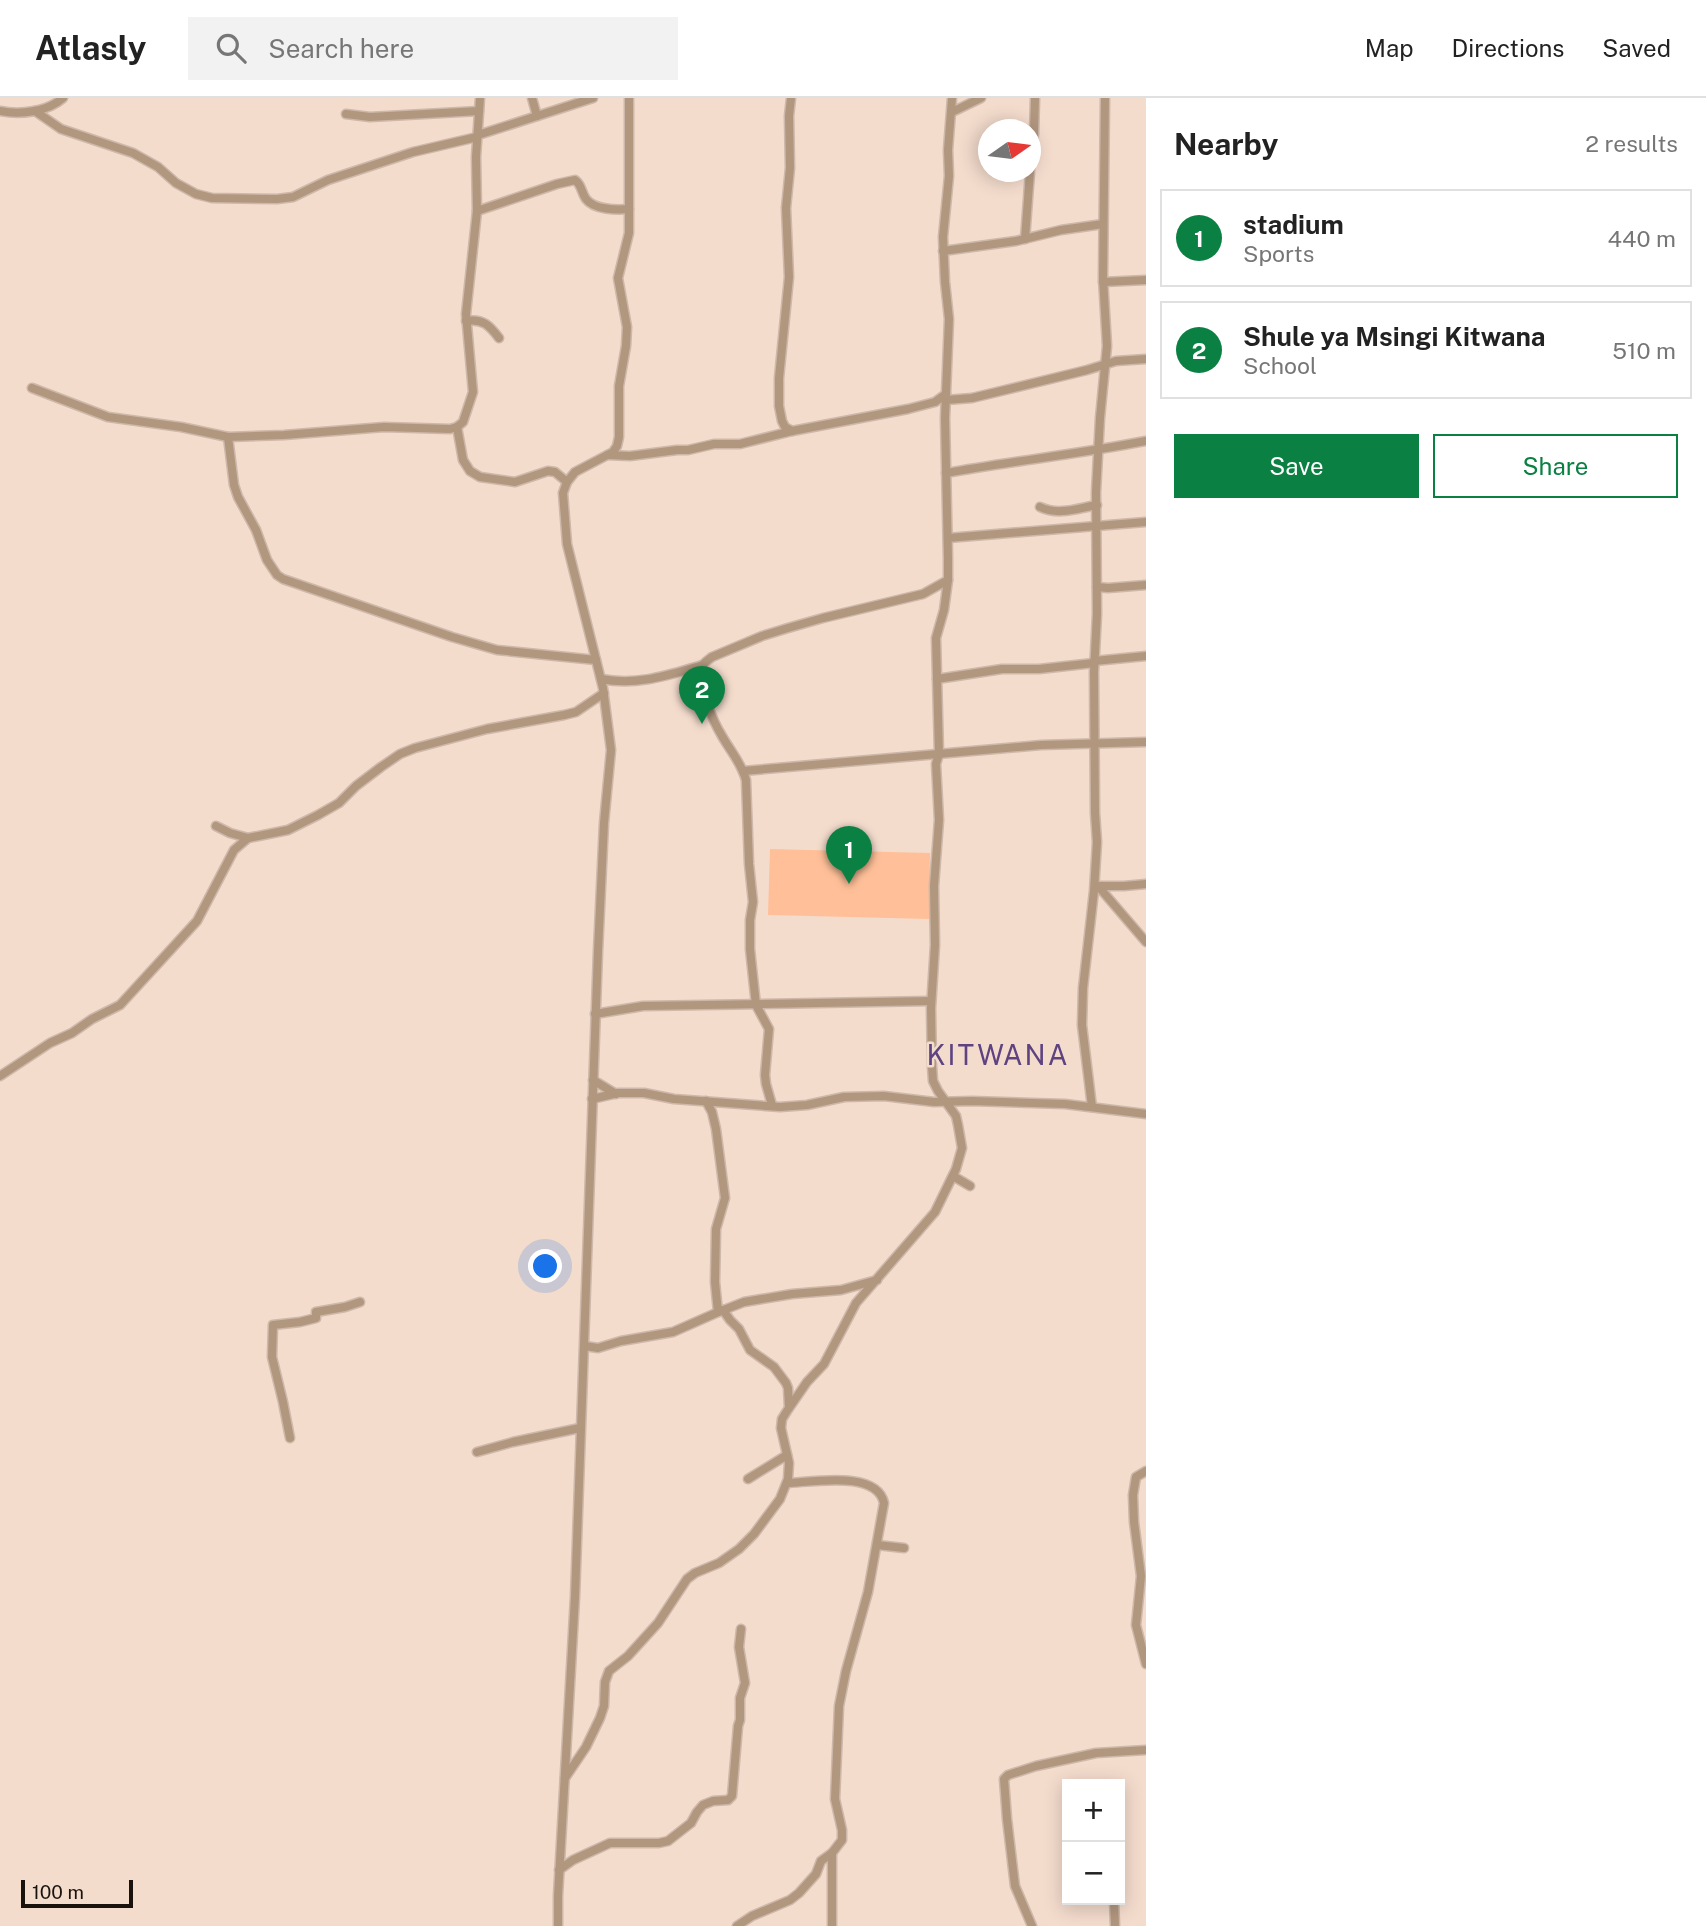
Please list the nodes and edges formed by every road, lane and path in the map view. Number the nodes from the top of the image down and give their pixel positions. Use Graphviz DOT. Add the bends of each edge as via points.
graph roads {
  1 [pos="63,98"];
  2 [pos="480,98"];
  3 [pos="532,98"];
  4 [pos="593,98"];
  5 [pos="629,98"];
  6 [pos="791,98"];
  7 [pos="952,98"];
  8 [pos="982,98"];
  9 [pos="1035,98"];
  10 [pos="1105,98"];
  11 [pos="0,111"];
  12 [pos="35,111"];
  13 [pos="479,111"];
  14 [pos="952,112"];
  15 [pos="346,114"];
  16 [pos="537,116"];
  17 [pos="1034,119"];
  18 [pos="477,136"];
  19 [pos="1029,182"];
  20 [pos="629,209"];
  21 [pos="477,211"];
  22 [pos="1103,224"];
  23 [pos="1025,239"];
  24 [pos="943,251"];
  25 [pos="1146,279"];
  26 [pos="1103,282"];
  27 [pos="466,321"];
  28 [pos="499,338"];
  29 [pos="1146,359"];
  30 [pos="1107,364"];
  31 [pos="32,387"];
  32 [pos="946,397"];
  33 [pos="928,404"];
  34 [pos="946,412"];
  35 [pos="457,427"];
  36 [pos="792,431"];
  37 [pos="228,437"];
  38 [pos="1146,441"];
  39 [pos="1098,450"];
  40 [pos="608,456"];
  41 [pos="946,473"];
  42 [pos="567,482"];
  43 [pos="1097,505"];
  44 [pos="1040,507"];
  45 [pos="1146,522"];
  46 [pos="1097,526"];
  47 [pos="948,538"];
  48 [pos="948,580"];
  49 [pos="1146,585"];
  50 [pos="1097,587"];
  51 [pos="1146,656"];
  52 [pos="596,660"];
  53 [pos="1094,662"];
  54 [pos="703,665"];
  55 [pos="601,679"];
  56 [pos="937,679"];
  57 [pos="604,693"];
  58 [pos="1146,742"];
  59 [pos="1095,743"];
  60 [pos="939,754"];
  61 [pos="743,771"];
  62 [pos="216,826"];
  63 [pos="248,838"];
  64 [pos="1146,884"];
  65 [pos="1096,886"];
  66 [pos="1146,942"];
  67 [pos="931,1002"];
  68 [pos="756,1005"];
  69 [pos="595,1014"];
  70 [pos="0,1076"];
  71 [pos="593,1080"];
  72 [pos="616,1094"];
  73 [pos="592,1099"];
  74 [pos="706,1101"];
  75 [pos="946,1101"];
  76 [pos="772,1105"];
  77 [pos="1092,1107"];
  78 [pos="1146,1114"];
  79 [pos="953,1176"];
  80 [pos="970,1186"];
  81 [pos="877,1280"];
  82 [pos="360,1302"];
  83 [pos="720,1311"];
  84 [pos="584,1346"];
  85 [pos="789,1408"];
  86 [pos="580,1428"];
  87 [pos="289,1437"];
  88 [pos="477,1452"];
  89 [pos="787,1455"];
  90 [pos="1146,1471"];
  91 [pos="748,1479"];
  92 [pos="787,1483"];
  93 [pos="877,1545"];
  94 [pos="904,1548"];
  95 [pos="741,1629"];
  96 [pos="1146,1664"];
  97 [pos="1146,1750"];
  98 [pos="565,1778"];
  99 [pos="832,1853"];
  100 [pos="559,1870"];
  101 [pos="1114,1905"];
  102 [pos="558,1926"];
  103 [pos="737,1926"];
  104 [pos="832,1926"];
  105 [pos="1031,1926"];
  106 [pos="1115,1926"];
  1 -- 12 [label="street"];
  2 -- 13 [label="street"];
  3 -- 16 [label="street"];
  4 -- 16 [label="street"];
  5 -- 20 [label="street"];
  6 -- 36 [label="street" via="786,208 789,277 779,406 785,427"];
  7 -- 14 [label="street"];
  8 -- 14 [label="street"];
  9 -- 17 [label="street"];
  10 -- 22 [label="street"];
  11 -- 12 [label="street"];
  12 -- 18 [label="street" via="61,129 132,153 176,183 212,198 293,197 328,180"];
  13 -- 15 [label="street" via="370,117"];
  13 -- 18 [label="street"];
  14 -- 24 [label="street"];
  16 -- 18 [label="street"];
  18 -- 21 [label="street"];
  19 -- 23 [label="street"];
  20 -- 21 [label="street" via="593,204 575,180"];
  20 -- 40 [label="street" via="629,233 618,278 626,327 619,437"];
  21 -- 27 [label="street"];
  22 -- 23 [label="street"];
  22 -- 26 [label="street"];
  23 -- 24 [label="street"];
  24 -- 32 [label="street" via="949,319"];
  25 -- 26 [label="street"];
  26 -- 30 [label="street"];
  27 -- 28 [label="street" via="485,323"];
  27 -- 35 [label="street" via="473,392 467,415"];
  29 -- 30 [label="street"];
  30 -- 32 [label="street" via="982,396"];
  30 -- 39 [label="street"];
  31 -- 37 [label="street" via="108,417"];
  32 -- 33 [label="street"];
  32 -- 34 [label="street"];
  33 -- 34 [label="street"];
  33 -- 36 [label="street"];
  34 -- 41 [label="street"];
  35 -- 37 [label="street"];
  35 -- 42 [label="street" via="463,460 480,477 515,482 548,471"];
  36 -- 40 [label="street" via="740,444"];
  37 -- 52 [label="street" via="238,497 276,575 497,650"];
  38 -- 39 [label="street"];
  39 -- 41 [label="street"];
  39 -- 43 [label="street"];
  40 -- 42 [label="street" via="586,465"];
  41 -- 47 [label="street"];
  42 -- 52 [label="street" via="563,493 567,544"];
  43 -- 44 [label="street" via="1069,511"];
  43 -- 46 [label="street"];
  45 -- 46 [label="street"];
  46 -- 47 [label="street"];
  46 -- 50 [label="street"];
  47 -- 48 [label="street"];
  48 -- 54 [label="street" via="923,594 762,636"];
  48 -- 56 [label="street" via="936,638"];
  49 -- 50 [label="street"];
  50 -- 53 [label="street"];
  51 -- 53 [label="street"];
  52 -- 55 [label="street"];
  53 -- 56 [label="street"];
  53 -- 59 [label="street"];
  54 -- 55 [label="street" via="641,681"];
  54 -- 61 [label="street" via="700,677 709,707"];
  55 -- 57 [label="street"];
  56 -- 60 [label="street"];
  57 -- 63 [label="street" via="576,712 487,729 400,754 318,815 288,830"];
  57 -- 69 [label="street" via="611,750"];
  58 -- 59 [label="street"];
  59 -- 60 [label="street"];
  59 -- 65 [label="street"];
  60 -- 61 [label="street"];
  60 -- 67 [label="street"];
  61 -- 68 [label="street"];
  62 -- 63 [label="street"];
  63 -- 70 [label="street" via="234,850 197,921 120,1004"];
  64 -- 65 [label="street"];
  65 -- 66 [label="street"];
  65 -- 77 [label="street" via="1082,1025"];
  67 -- 68 [label="street"];
  67 -- 75 [label="street" via="933,1081"];
  68 -- 69 [label="street" via="643,1006"];
  68 -- 76 [label="street" via="769,1029 765,1075"];
  69 -- 71 [label="street"];
  71 -- 72 [label="street"];
  71 -- 73 [label="street"];
  72 -- 73 [label="street"];
  72 -- 74 [label="street"];
  73 -- 84 [label="street"];
  74 -- 76 [label="street"];
  74 -- 83 [label="street" via="716,1129 725,1198 716,1229 715,1282"];
  75 -- 76 [label="street" via="856,1096"];
  75 -- 77 [label="street"];
  75 -- 79 [label="street" via="956,1116 961,1138"];
  77 -- 78 [label="street"];
  79 -- 80 [label="street"];
  79 -- 81 [label="street" via="927,1223"];
  81 -- 83 [label="street" via="830,1292 767,1297"];
  81 -- 85 [label="street" via="856,1303 824,1364"];
  82 -- 87 [label="street" via="316,1312 316,1318 273,1325 272,1357"];
  83 -- 84 [label="street" via="673,1332 598,1348"];
  83 -- 85 [label="street" via="739,1329 750,1350 774,1367 786,1383"];
  84 -- 86 [label="street"];
  85 -- 89 [label="street" via="781,1428"];
  86 -- 88 [label="street"];
  86 -- 98 [label="street"];
  89 -- 91 [label="street"];
  89 -- 92 [label="street"];
  90 -- 96 [label="street" via="1136,1477 1133,1495 1141,1576 1136,1625"];
  92 -- 93 [label="street" via="836,1479 879,1490 884,1503"];
  92 -- 98 [label="street" via="754,1534 719,1563 687,1579 658,1623 608,1671 600,1718"];
  93 -- 94 [label="street"];
  93 -- 99 [label="street" via="839,1706 835,1799 843,1836"];
  95 -- 100 [label="street" via="745,1684 732,1796 703,1805 668,1841 610,1843"];
  97 -- 105 [label="street" via="1096,1753 1036,1766 1004,1779 1015,1886"];
  98 -- 100 [label="street"];
  99 -- 103 [label="street" via="821,1861 799,1894"];
  99 -- 104 [label="street"];
  100 -- 102 [label="street"];
  101 -- 106 [label="street"];
}
